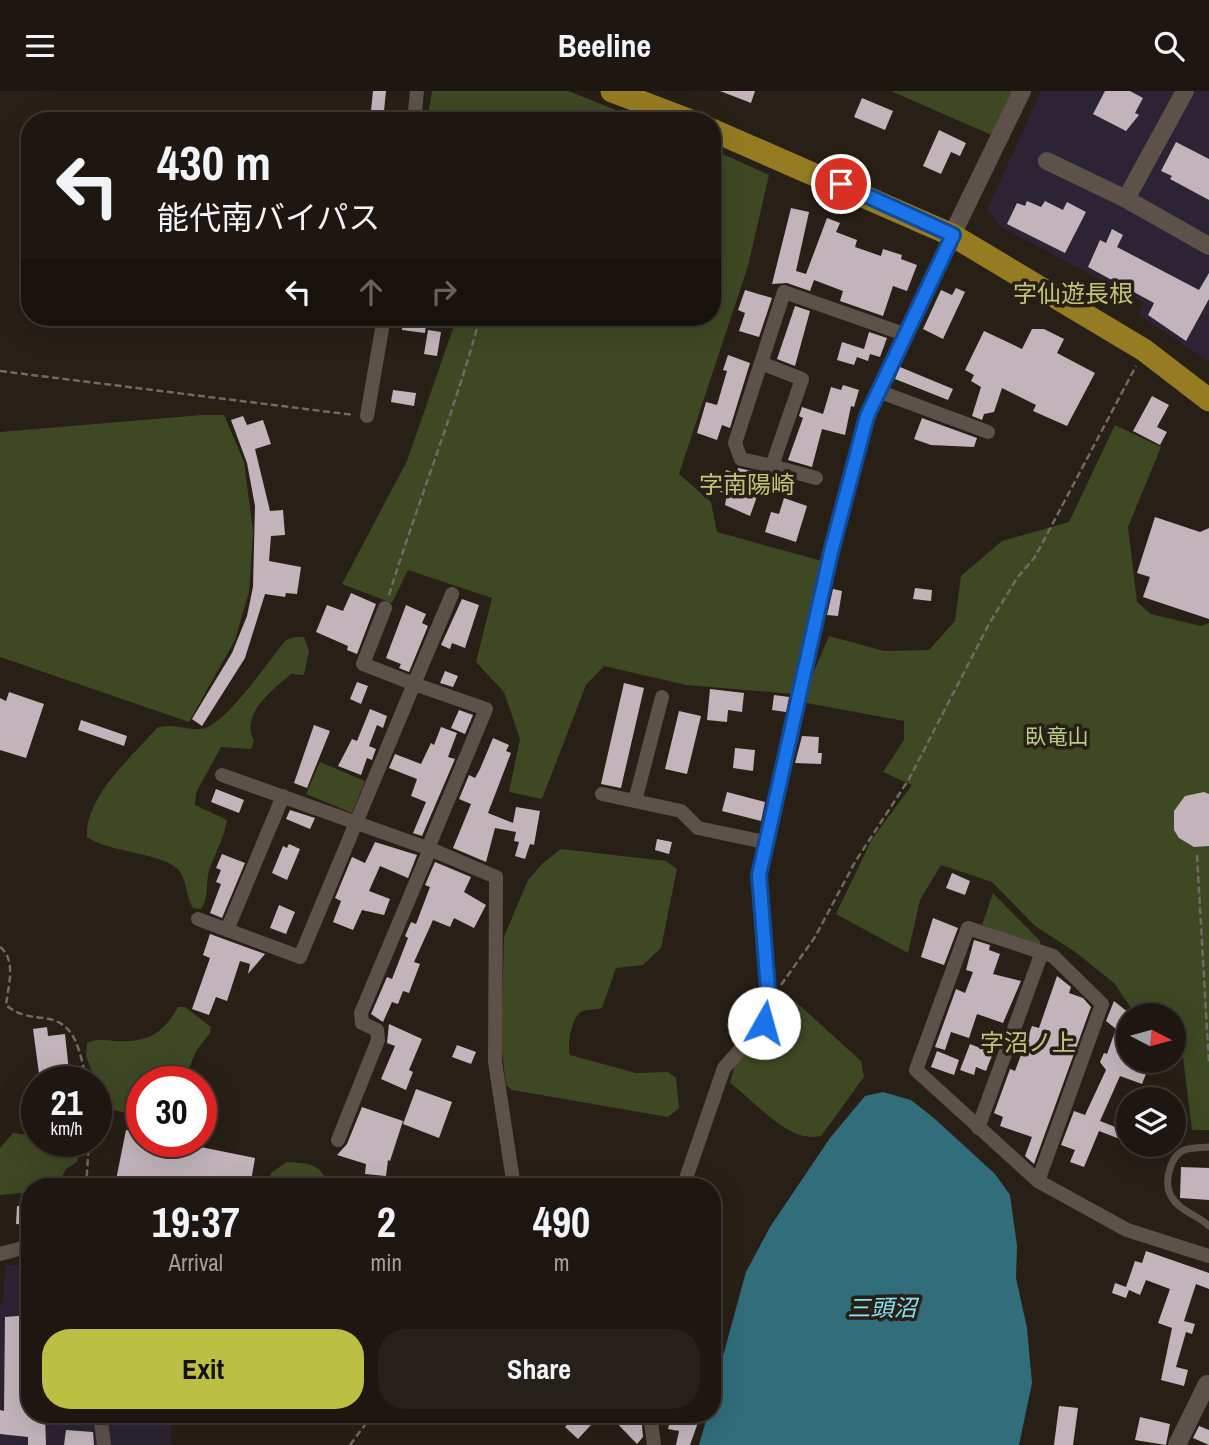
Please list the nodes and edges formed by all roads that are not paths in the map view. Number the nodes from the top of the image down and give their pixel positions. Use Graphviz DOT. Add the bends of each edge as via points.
graph roads {
  1 [pos="417,91"];
  2 [pos="612,91"];
  3 [pos="1022,91"];
  4 [pos="1185,91"];
  5 [pos="415,112"];
  6 [pos="667,112"];
  7 [pos="721,134"];
  8 [pos="1047,161"];
  9 [pos="1126,199"];
  10 [pos="953,235"];
  11 [pos="1209,246"];
  12 [pos="382,326"];
  13 [pos="904,334"];
  14 [pos="761,363"];
  15 [pos="878,391"];
  16 [pos="1209,400"];
  17 [pos="367,417"];
  18 [pos="988,432"];
  19 [pos="772,466"];
  20 [pos="816,478"];
  21 [pos="452,594"];
  22 [pos="385,608"];
  23 [pos="414,684"];
  24 [pos="662,697"];
  25 [pos="222,775"];
  26 [pos="601,793"];
  27 [pos="283,796"];
  28 [pos="635,801"];
  29 [pos="354,821"];
  30 [pos="764,842"];
  31 [pos="429,848"];
  32 [pos="198,919"];
  33 [pos="227,930"];
  34 [pos="1042,952"];
  35 [pos="978,1128"];
  36 [pos="338,1140"];
  37 [pos="1209,1147"];
  38 [pos="513,1178"];
  39 [pos="686,1178"];
  40 [pos="1038,1181"];
  41 [pos="1209,1226"];
  42 [pos="21,1248"];
  43 [pos="0,1254"];
  44 [pos="1209,1256"];
  45 [pos="1208,1380"];
  46 [pos="101,1423"];
  47 [pos="651,1423"];
  48 [pos="104,1445"];
  49 [pos="654,1445"];
  50 [pos="1177,1445"];
  1 -- 5 [label="street"];
  2 -- 6 [label="highway"];
  3 -- 10 [label="street"];
  4 -- 9 [label="street"];
  7 -- 10 [label="highway"];
  8 -- 9 [label="street"];
  9 -- 11 [label="street"];
  10 -- 13 [label="street"];
  10 -- 16 [label="highway" via="1144,349"];
  12 -- 17 [label="street"];
  13 -- 14 [label="street" via="783,292"];
  13 -- 15 [label="street"];
  14 -- 19 [label="street" via="735,443 741,459"];
  14 -- 19 [label="street" via="802,379"];
  15 -- 18 [label="street"];
  15 -- 30 [label="street" via="867,416 831,552"];
  19 -- 20 [label="street"];
  21 -- 23 [label="street"];
  22 -- 23 [label="street" via="363,664"];
  23 -- 29 [label="street"];
  23 -- 31 [label="street" via="486,709"];
  24 -- 28 [label="street"];
  25 -- 27 [label="street"];
  26 -- 28 [label="street"];
  27 -- 29 [label="street"];
  27 -- 33 [label="street"];
  28 -- 30 [label="street" via="681,811 698,828"];
  29 -- 31 [label="street"];
  29 -- 33 [label="street" via="300,957"];
  30 -- 39 [label="street" via="760,910 769,1002 764,1023 724,1068"];
  31 -- 36 [label="street" via="361,1013 362,1023 377,1030 378,1040"];
  31 -- 38 [label="street" via="496,877 495,1062"];
  32 -- 33 [label="street"];
  34 -- 35 [label="street"];
  34 -- 35 [label="street" via="968,928 916,1070"];
  34 -- 40 [label="street" via="1053,956 1102,1003"];
  35 -- 40 [label="street"];
  37 -- 41 [label="lane" via="1182,1151 1167,1178 1169,1195"];
  40 -- 44 [label="street" via="1127,1230"];
  42 -- 43 [label="street"];
  45 -- 50 [label="street"];
  46 -- 48 [label="street"];
  47 -- 49 [label="street"];
}
